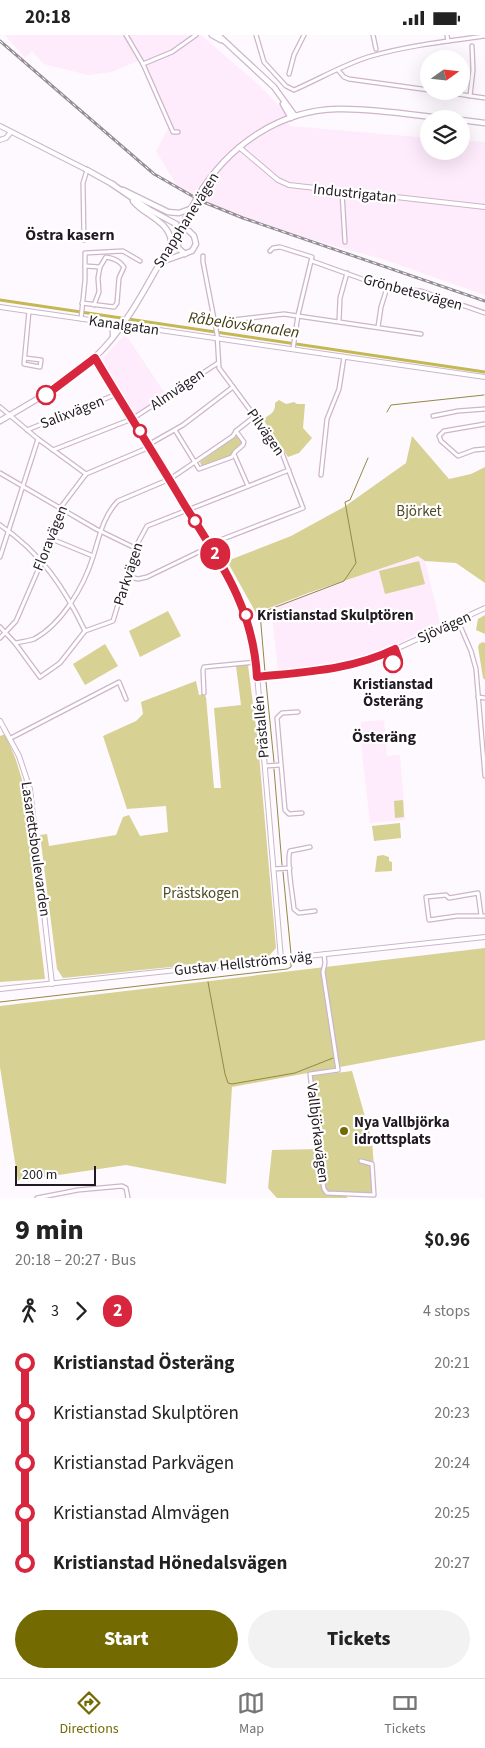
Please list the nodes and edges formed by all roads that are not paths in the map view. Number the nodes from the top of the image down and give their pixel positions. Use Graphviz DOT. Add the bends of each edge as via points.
graph roads {
  1 [pos="126,35"];
  2 [pos="196,35"];
  3 [pos="212,35"];
  4 [pos="218,35"];
  5 [pos="256,35"];
  6 [pos="304,35"];
  7 [pos="373,35"];
  8 [pos="447,35"];
  9 [pos="485,36"];
  10 [pos="448,41"];
  11 [pos="472,46"];
  12 [pos="376,49"];
  13 [pos="247,61"];
  14 [pos="143,64"];
  15 [pos="338,70"];
  16 [pos="289,74"];
  17 [pos="420,89"];
  18 [pos="470,95"];
  19 [pos="485,98"];
  20 [pos="420,116"];
  21 [pos="293,117"];
  22 [pos="470,121"];
  23 [pos="485,123"];
  24 [pos="0,126"];
  25 [pos="11,132"];
  26 [pos="178,132"];
  27 [pos="0,140"];
  28 [pos="239,147"];
  29 [pos="87,171"];
  30 [pos="342,191"];
  31 [pos="133,197"];
  32 [pos="485,207"];
  33 [pos="191,208"];
  34 [pos="179,229"];
  35 [pos="84,240"];
  36 [pos="345,242"];
  37 [pos="171,243"];
  38 [pos="270,251"];
  39 [pos="185,253"];
  40 [pos="203,256"];
  41 [pos="140,261"];
  42 [pos="312,261"];
  43 [pos="159,262"];
  44 [pos="85,266"];
  45 [pos="100,267"];
  46 [pos="347,273"];
  47 [pos="387,287"];
  48 [pos="82,303"];
  49 [pos="94,305"];
  50 [pos="0,307"];
  51 [pos="29,311"];
  52 [pos="485,313"];
  53 [pos="81,314"];
  54 [pos="298,315"];
  55 [pos="125,320"];
  56 [pos="339,321"];
  57 [pos="106,322"];
  58 [pos="215,322"];
  59 [pos="378,327"];
  60 [pos="421,334"];
  61 [pos="217,337"];
  62 [pos="112,338"];
  63 [pos="294,345"];
  64 [pos="344,357"];
  65 [pos="25,358"];
  66 [pos="95,358"];
  67 [pos="218,363"];
  68 [pos="485,377"];
  69 [pos="232,387"];
  70 [pos="117,394"];
  71 [pos="0,407"];
  72 [pos="485,409"];
  73 [pos="10,415"];
  74 [pos="255,416"];
  75 [pos="434,416"];
  76 [pos="132,419"];
  77 [pos="0,421"];
  78 [pos="485,424"];
  79 [pos="175,429"];
  80 [pos="27,430"];
  81 [pos="236,431"];
  82 [pos="38,439"];
  83 [pos="149,446"];
  84 [pos="485,449"];
  85 [pos="53,450"];
  86 [pos="234,454"];
  87 [pos="196,463"];
  88 [pos="289,470"];
  89 [pos="0,473"];
  90 [pos="86,474"];
  91 [pos="321,475"];
  92 [pos="170,479"];
  93 [pos="23,485"];
  94 [pos="248,486"];
  95 [pos="61,507"];
  96 [pos="188,509"];
  97 [pos="0,525"];
  98 [pos="8,531"];
  99 [pos="100,531"];
  100 [pos="49,537"];
  101 [pos="210,545"];
  102 [pos="135,548"];
  103 [pos="93,556"];
  104 [pos="0,557"];
  105 [pos="42,561"];
  106 [pos="126,577"];
  107 [pos="71,602"];
  108 [pos="485,608"];
  109 [pos="458,621"];
  110 [pos="0,627"];
  111 [pos="85,631"];
  112 [pos="6,633"];
  113 [pos="0,638"];
  114 [pos="15,643"];
  115 [pos="256,662"];
  116 [pos="257,677"];
  117 [pos="204,693"];
  118 [pos="478,697"];
  119 [pos="485,697"];
  120 [pos="126,699"];
  121 [pos="298,712"];
  122 [pos="0,721"];
  123 [pos="6,730"];
  124 [pos="0,733"];
  125 [pos="11,738"];
  126 [pos="280,765"];
  127 [pos="265,766"];
  128 [pos="485,776"];
  129 [pos="302,813"];
  130 [pos="310,847"];
  131 [pos="290,868"];
  132 [pos="273,869"];
  133 [pos="315,911"];
  134 [pos="483,915"];
  135 [pos="485,937"];
  136 [pos="324,954"];
  137 [pos="281,959"];
  138 [pos="52,984"];
  139 [pos="0,989"];
  140 [pos="361,1161"];
  141 [pos="348,1196"];
  142 [pos="37,1198"];
  143 [pos="128,1198"];
  1 -- 14 [label="street"];
  2 -- 14 [label="street" via="172,52"];
  3 -- 13 [label="main road"];
  4 -- 13 [label="main road"];
  5 -- 15 [label="street" via="264,62 291,89"];
  6 -- 16 [label="street"];
  7 -- 12 [label="street"];
  8 -- 10 [label="street"];
  9 -- 10 [label="street"];
  10 -- 15 [label="street" via="377,55"];
  11 -- 18 [label="street"];
  13 -- 21 [label="main road" via="274,87"];
  14 -- 26 [label="street" via="173,132"];
  15 -- 17 [label="street" via="349,79"];
  18 -- 19 [label="street"];
  20 -- 21 [label="main road, Snapphanevägen" via="342,109"];
  21 -- 28 [label="main road, Snapphanevägen" via="263,130"];
  22 -- 23 [label="main road"];
  24 -- 25 [label="street"];
  25 -- 27 [label="street"];
  25 -- 29 [label="street"];
  28 -- 30 [label="street, Industrigatan" via="284,183"];
  28 -- 33 [label="main road, Snapphanevägen, bridge" via="214,172"];
  29 -- 31 [label="main road"];
  29 -- 35 [label="street" via="83,183"];
  30 -- 32 [label="street, Industrigatan"];
  30 -- 36 [label="street"];
  31 -- 33 [label="main road" via="168,212 179,213"];
  31 -- 37 [label="main road" via="136,205 166,229"];
  31 -- 39 [label="main road" via="192,234 196,240 195,248"];
  33 -- 34 [label="main road, Snapphanevägen, bridge"];
  34 -- 37 [label="main road, Snapphanevägen"];
  34 -- 39 [label="main road" via="177,245"];
  37 -- 43 [label="main road, Snapphanevägen"];
  38 -- 42 [label="street, Grönbetesvägen" via="280,247 311,256"];
  39 -- 43 [label="main road"];
  40 -- 58 [label="street"];
  41 -- 44 [label="street" via="123,251 84,253"];
  42 -- 46 [label="street, Grönbetesvägen"];
  42 -- 54 [label="street"];
  43 -- 55 [label="main road, Snapphanevägen"];
  44 -- 45 [label="street"];
  44 -- 48 [label="street"];
  45 -- 49 [label="street" via="99,292"];
  45 -- 49 [label="street" via="106,257 113,258 124,267 114,307"];
  46 -- 47 [label="street, Grönbetesvägen"];
  46 -- 56 [label="street" via="340,298"];
  47 -- 52 [label="street, Grönbetesvägen" via="421,291"];
  47 -- 59 [label="street"];
  48 -- 49 [label="street"];
  48 -- 53 [label="street"];
  50 -- 51 [label="street, Kanalgatan"];
  51 -- 53 [label="street, Kanalgatan"];
  51 -- 65 [label="street"];
  53 -- 57 [label="street, Kanalgatan"];
  54 -- 56 [label="street"];
  54 -- 58 [label="street"];
  54 -- 63 [label="street"];
  55 -- 57 [label="street, Kanalgatan"];
  55 -- 61 [label="street, Kanalgatan"];
  55 -- 62 [label="main road, Snapphanevägen"];
  56 -- 59 [label="street"];
  57 -- 62 [label="main road" via="113,329"];
  58 -- 61 [label="street"];
  59 -- 60 [label="street"];
  61 -- 63 [label="street, Kanalgatan"];
  61 -- 67 [label="street"];
  62 -- 66 [label="main road, Snapphanevägen"];
  63 -- 64 [label="street, Kanalgatan"];
  64 -- 68 [label="street, Kanalgatan"];
  64 -- 91 [label="street" via="339,389 327,419"];
  65 -- 65 [label="street" via="24,364 40,367 41,361"];
  66 -- 70 [label="street, Prästallén"];
  66 -- 73 [label="main road, Snapphanevägen" via="59,387"];
  67 -- 69 [label="street, Pilvägen"];
  67 -- 76 [label="street, Almvägen"];
  69 -- 74 [label="street, Pilvägen"];
  69 -- 79 [label="street, Floravägen"];
  70 -- 76 [label="street, Prästallén"];
  70 -- 80 [label="street, Salixvägen"];
  71 -- 73 [label="street"];
  72 -- 75 [label="street"];
  73 -- 77 [label="main road, Snapphanevägen"];
  73 -- 80 [label="street"];
  74 -- 81 [label="street"];
  74 -- 88 [label="street, Pilvägen" via="282,453"];
  76 -- 83 [label="street, Prästallén"];
  76 -- 85 [label="street, Almvägen"];
  78 -- 84 [label="street" via="444,431 439,436 458,456"];
  79 -- 83 [label="street, Floravägen"];
  79 -- 87 [label="street"];
  80 -- 82 [label="street"];
  81 -- 86 [label="street" via="244,444"];
  81 -- 87 [label="street"];
  82 -- 85 [label="street"];
  82 -- 93 [label="street"];
  83 -- 90 [label="street, Floravägen"];
  83 -- 92 [label="street, Prästallén"];
  85 -- 90 [label="street"];
  86 -- 87 [label="street" via="199,469"];
  86 -- 94 [label="street"];
  87 -- 92 [label="street"];
  88 -- 94 [label="street, Parkvägen"];
  88 -- 101 [label="street, Pilvägen" via="303,508"];
  89 -- 93 [label="street"];
  90 -- 95 [label="street, Floravägen"];
  92 -- 96 [label="street, Prästallén"];
  92 -- 99 [label="street" via="118,501"];
  93 -- 95 [label="street"];
  93 -- 98 [label="street"];
  94 -- 96 [label="street, Parkvägen"];
  95 -- 99 [label="street"];
  95 -- 100 [label="street, Floravägen"];
  96 -- 101 [label="street, Prästallén"];
  96 -- 102 [label="street, Parkvägen" via="147,526"];
  97 -- 98 [label="street"];
  98 -- 104 [label="street"];
  98 -- 105 [label="street"];
  99 -- 102 [label="street"];
  99 -- 103 [label="street"];
  100 -- 103 [label="street"];
  100 -- 105 [label="street, Floravägen"];
  101 -- 106 [label="street" via="146,577"];
  101 -- 115 [label="street, Prästallén" via="241,603"];
  102 -- 106 [label="street, Parkvägen"];
  103 -- 107 [label="street" via="85,580"];
  105 -- 107 [label="street"];
  105 -- 112 [label="street, Floravägen" via="16,621"];
  106 -- 111 [label="street, Parkvägen" via="113,621"];
  107 -- 111 [label="street"];
  107 -- 114 [label="street" via="48,630 32,640"];
  108 -- 109 [label="street, Sjövägen"];
  109 -- 116 [label="street, Sjövägen" via="360,663"];
  109 -- 118 [label="street" via="474,659"];
  110 -- 112 [label="street"];
  111 -- 114 [label="street" via="60,663 40,677"];
  112 -- 113 [label="street, Floravägen"];
  112 -- 114 [label="street"];
  115 -- 116 [label="street, Prästallén"];
  115 -- 117 [label="street" via="204,667"];
  116 -- 127 [label="street, Prästallén"];
  118 -- 119 [label="street"];
  118 -- 128 [label="street"];
  120 -- 125 [label="street" via="119,683"];
  121 -- 126 [label="street" via="282,713 277,718"];
  122 -- 123 [label="street, Lasarettsboulevarden"];
  123 -- 124 [label="street"];
  123 -- 125 [label="street, Lasarettsboulevarden"];
  125 -- 138 [label="street, Lasarettsboulevarden" via="23,766 32,801"];
  126 -- 127 [label="street"];
  126 -- 129 [label="street" via="285,810 290,815"];
  127 -- 132 [label="street, Prästallén"];
  130 -- 131 [label="street" via="290,851"];
  131 -- 132 [label="street"];
  131 -- 133 [label="street" via="294,909 299,913"];
  132 -- 137 [label="street, Prästallén"];
  134 -- 134 [label="street" via="429,920 426,897 446,895 448,898 478,893"];
  135 -- 136 [label="street, Gustav Hellströms väg"];
  136 -- 137 [label="street, Gustav Hellströms väg"];
  136 -- 141 [label="street, Vallbjörkavägen" via="323,972 338,1070 310,1074 324,1189 327,1193"];
  137 -- 138 [label="street, Gustav Hellströms väg"];
  138 -- 139 [label="street, Gustav Hellströms väg"];
  140 -- 141 [label="street" via="372,1164 374,1195"];
  142 -- 143 [label="street" via="95,1188 125,1187"];
}
